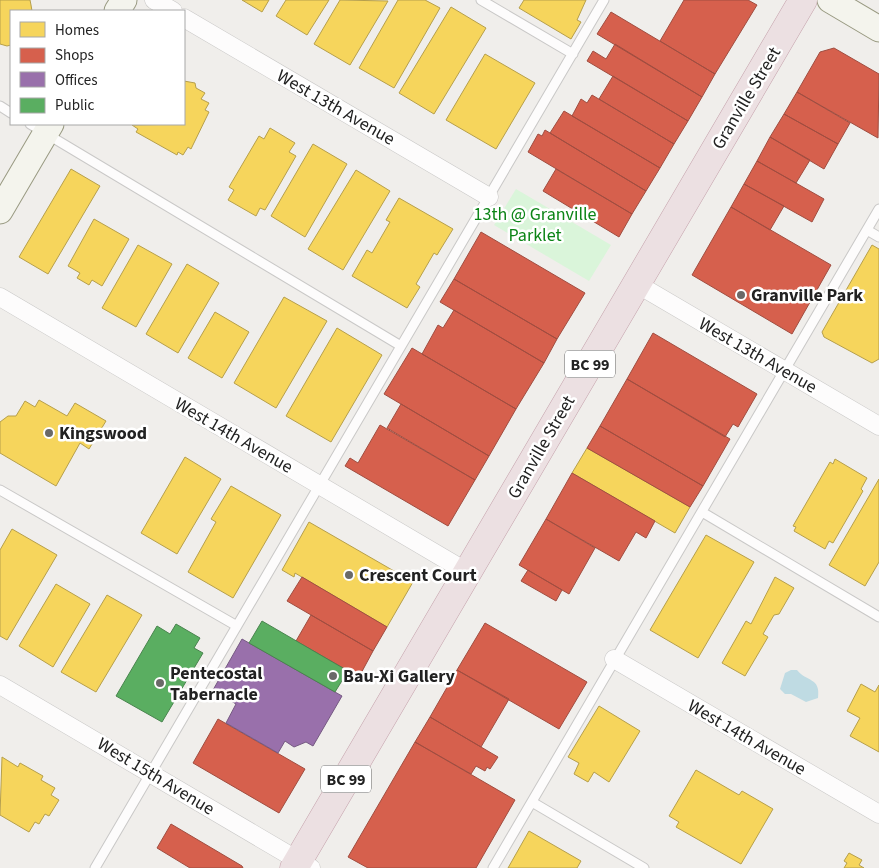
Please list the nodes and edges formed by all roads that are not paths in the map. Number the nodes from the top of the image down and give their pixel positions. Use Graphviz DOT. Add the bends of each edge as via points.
graph roads {
  1 [pos="154,0"];
  2 [pos="481,0"];
  3 [pos="604,0"];
  4 [pos="803,0"];
  5 [pos="830,0"];
  6 [pos="171,10"];
  7 [pos="185,19"];
  8 [pos="879,29"];
  9 [pos="573,54"];
  10 [pos="42,127"];
  11 [pos="489,197"];
  12 [pos="879,209"];
  13 [pos="0,211"];
  14 [pos="867,230"];
  15 [pos="879,237"];
  16 [pos="637,284"];
  17 [pos="0,297"];
  18 [pos="401,346"];
  19 [pos="784,370"];
  20 [pos="879,426"];
  21 [pos="319,485"];
  22 [pos="0,490"];
  23 [pos="702,512"];
  24 [pos="467,572"];
  25 [pos="879,617"];
  26 [pos="237,626"];
  27 [pos="614,659"];
  28 [pos="0,685"];
  29 [pos="151,772"];
  30 [pos="532,802"];
  31 [pos="879,814"];
  32 [pos="301,865"];
  33 [pos="95,868"];
  34 [pos="493,868"];
  35 [pos="644,868"];
  1 -- 6 [label="street"];
  2 -- 9 [label="lane"];
  3 -- 9 [label="lane"];
  4 -- 16 [label="highway, Granville Street / BC 99"];
  5 -- 8 [label="street"];
  7 -- 11 [label="street, West 13th Avenue"];
  9 -- 11 [label="lane"];
  10 -- 13 [label="street"];
  10 -- 18 [label="lane"];
  11 -- 18 [label="lane"];
  12 -- 14 [label="lane"];
  14 -- 15 [label="lane"];
  14 -- 19 [label="lane"];
  16 -- 19 [label="street, West 13th Avenue"];
  16 -- 24 [label="highway, Granville Street / BC 99"];
  17 -- 21 [label="street, West 14th Avenue"];
  18 -- 21 [label="lane"];
  19 -- 20 [label="street, West 13th Avenue"];
  19 -- 23 [label="lane"];
  21 -- 24 [label="street, West 14th Avenue"];
  21 -- 26 [label="lane"];
  22 -- 26 [label="lane"];
  23 -- 25 [label="lane"];
  23 -- 27 [label="lane"];
  24 -- 32 [label="highway, Granville Street / BC 99"];
  26 -- 29 [label="lane"];
  27 -- 30 [label="lane"];
  27 -- 31 [label="street, West 14th Avenue"];
  28 -- 29 [label="street, West 15th Avenue"];
  29 -- 32 [label="street, West 15th Avenue"];
  29 -- 33 [label="lane"];
  30 -- 34 [label="lane"];
  30 -- 35 [label="lane"];
}
